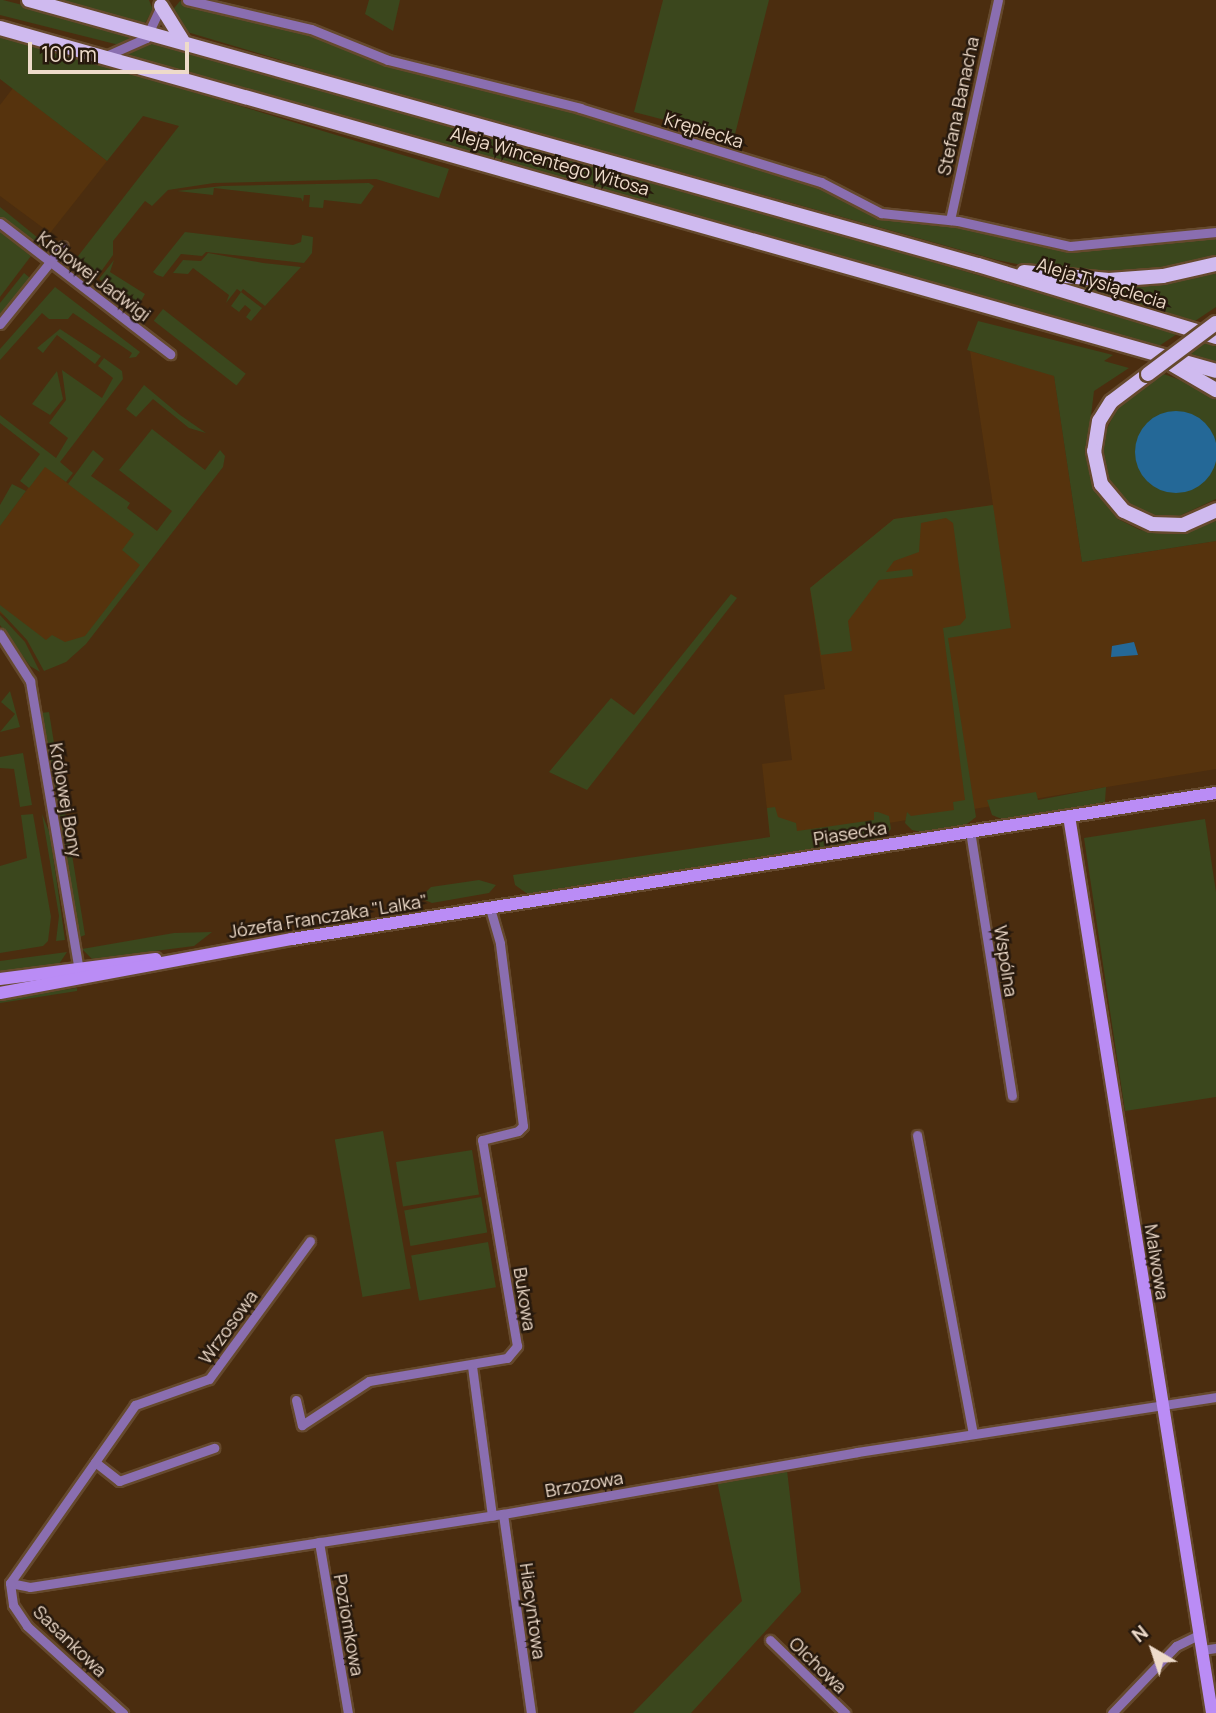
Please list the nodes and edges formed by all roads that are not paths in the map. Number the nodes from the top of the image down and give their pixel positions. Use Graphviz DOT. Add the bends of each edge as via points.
graph roads {
  1 [pos="29,0"];
  2 [pos="187,0"];
  3 [pos="998,0"];
  4 [pos="161,3"];
  5 [pos="0,28"];
  6 [pos="151,33"];
  7 [pos="183,41"];
  8 [pos="108,55"];
  9 [pos="950,220"];
  10 [pos="0,223"];
  11 [pos="1216,232"];
  12 [pos="63,246"];
  13 [pos="50,262"];
  14 [pos="1216,264"];
  15 [pos="978,265"];
  16 [pos="1216,323"];
  17 [pos="0,324"];
  18 [pos="1216,337"];
  19 [pos="1140,350"];
  20 [pos="170,354"];
  21 [pos="1216,371"];
  22 [pos="1216,390"];
  23 [pos="1216,510"];
  24 [pos="0,634"];
  25 [pos="1216,793"];
  26 [pos="1069,816"];
  27 [pos="970,831"];
  28 [pos="490,908"];
  29 [pos="171,959"];
  30 [pos="78,967"];
  31 [pos="0,979"];
  32 [pos="80,981"];
  33 [pos="0,993"];
  34 [pos="1012,1096"];
  35 [pos="917,1135"];
  36 [pos="310,1241"];
  37 [pos="471,1366"];
  38 [pos="1216,1396"];
  39 [pos="296,1400"];
  40 [pos="1163,1405"];
  41 [pos="972,1434"];
  42 [pos="214,1448"];
  43 [pos="94,1462"];
  44 [pos="503,1514"];
  45 [pos="492,1516"];
  46 [pos="319,1542"];
  47 [pos="9,1583"];
  48 [pos="1199,1635"];
  49 [pos="770,1640"];
  50 [pos="1216,1648"];
  51 [pos="1202,1650"];
  52 [pos="123,1713"];
  53 [pos="348,1713"];
  54 [pos="531,1713"];
  55 [pos="845,1713"];
  56 [pos="1112,1713"];
  57 [pos="1212,1713"];
  1 -- 6 [label="main road, Aleja Wincentego Witosa"];
  2 -- 9 [label="street, Krępiecka" via="311,29 388,60 580,108 821,182 881,213"];
  3 -- 9 [label="street, Stefana Banacha"];
  4 -- 6 [label="street"];
  4 -- 7 [label="main road" via="165,19"];
  5 -- 8 [label="main road, Aleja Wincentego Witosa"];
  6 -- 7 [label="main road, Aleja Wincentego Witosa"];
  6 -- 8 [label="street" via="134,47"];
  7 -- 15 [label="main road, Aleja Wincentego Witosa"];
  8 -- 19 [label="main road, Aleja Wincentego Witosa"];
  9 -- 11 [label="street, Krępiecka" via="1070,246"];
  10 -- 13 [label="street, Królowej Jadwigi"];
  12 -- 13 [label="street"];
  13 -- 17 [label="street"];
  13 -- 20 [label="street, Królowej Jadwigi"];
  14 -- 15 [label="main road" via="1163,276 1097,280"];
  15 -- 18 [label="main road, Aleja Tysiąclecia"];
  16 -- 23 [label="main road, bridge" via="1111,402 1099,421 1094,452 1101,484 1124,511 1152,524 1183,525"];
  19 -- 21 [label="main road"];
  19 -- 22 [label="main road"];
  24 -- 30 [label="street, Królowej Bony" via="30,681"];
  25 -- 26 [label="street, Piasecka"];
  26 -- 27 [label="street, Piasecka"];
  26 -- 40 [label="street, Malwowa"];
  27 -- 28 [label="street, Piasecka"];
  27 -- 34 [label="street, Wspólna"];
  28 -- 29 [label="street, Józefa Franczaka \"Lalka\""];
  28 -- 37 [label="street, Bukowa" via="500,943 523,1126 482,1140 517,1346 507,1358"];
  29 -- 30 [label="street, Józefa Franczaka \"Lalka\""];
  29 -- 32 [label="street, Józefa Franczaka \"Lalka\""];
  30 -- 31 [label="street, Józefa Franczaka \"Lalka\""];
  30 -- 32 [label="street, Królowej Bony"];
  32 -- 33 [label="street, Józefa Franczaka \"Lalka\""];
  35 -- 41 [label="street"];
  36 -- 43 [label="street, Wrzosowa" via="209,1379 135,1405"];
  37 -- 39 [label="street, Bukowa" via="369,1381 302,1425"];
  37 -- 45 [label="street"];
  38 -- 40 [label="street, Brzozowa"];
  40 -- 41 [label="street, Brzozowa"];
  40 -- 48 [label="street, Malwowa"];
  41 -- 44 [label="street, Brzozowa"];
  42 -- 43 [label="street" via="119,1481"];
  43 -- 47 [label="street, Wrzosowa"];
  44 -- 45 [label="street, Brzozowa"];
  44 -- 54 [label="street, Hiacyntowa"];
  45 -- 46 [label="street, Brzozowa"];
  46 -- 47 [label="street, Brzozowa" via="30,1587"];
  46 -- 53 [label="street, Poziomkowa"];
  47 -- 52 [label="street, Sasankowa" via="13,1605 27,1626"];
  48 -- 51 [label="street, Malwowa"];
  48 -- 56 [label="street" via="1176,1646"];
  49 -- 55 [label="street, Olchowa"];
  50 -- 51 [label="street"];
  51 -- 57 [label="street, Malwowa"];
}
